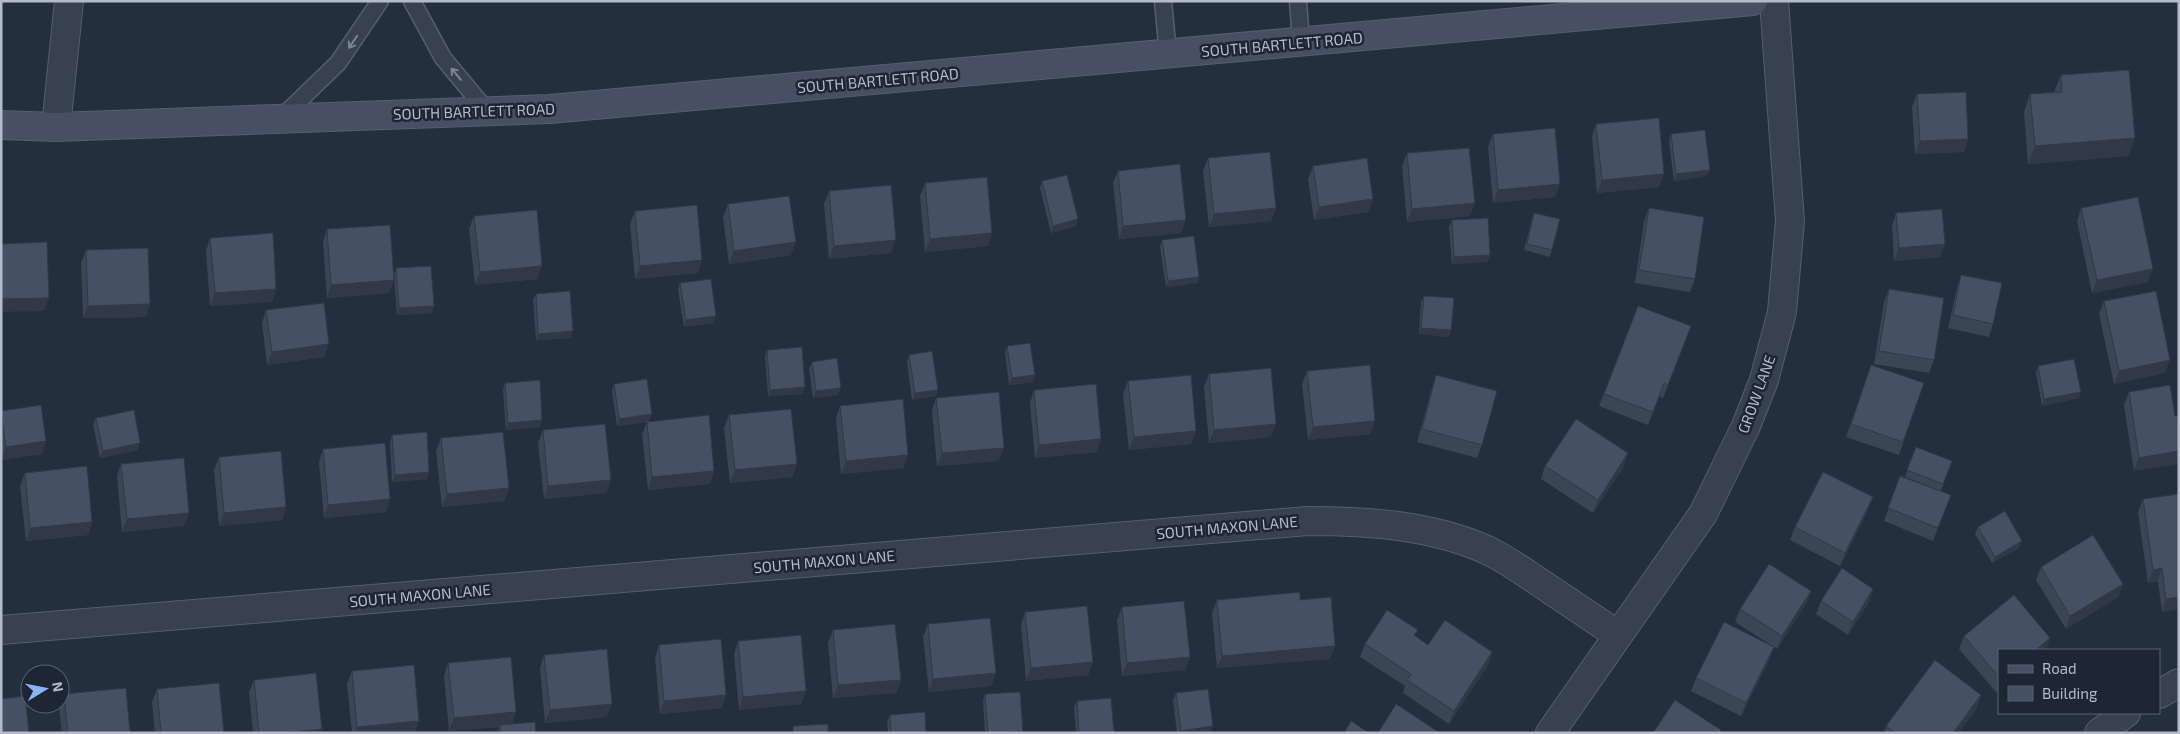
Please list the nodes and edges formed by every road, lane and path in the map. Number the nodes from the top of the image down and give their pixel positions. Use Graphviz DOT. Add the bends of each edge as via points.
graph roads {
  1 [pos="69,1"];
  2 [pos="380,1"];
  3 [pos="412,1"];
  4 [pos="1163,1"];
  5 [pos="1298,1"];
  6 [pos="1753,1"];
  7 [pos="1774,1"];
  8 [pos="1718,3"];
  9 [pos="1301,42"];
  10 [pos="1168,54"];
  11 [pos="487,111"];
  12 [pos="280,119"];
  13 [pos="1,125"];
  14 [pos="56,127"];
  15 [pos="1,630"];
  16 [pos="1618,635"];
  17 [pos="2179,683"];
  18 [pos="2160,693"];
  19 [pos="2125,714"];
  20 [pos="1550,733"];
  21 [pos="2099,733"];
  1 -- 14 [label="street"];
  2 -- 12 [label="lane, one-way" via="338,63"];
  11 -- 3 [label="lane, one-way" via="443,58"];
  4 -- 10 [label="lane"];
  5 -- 9 [label="lane"];
  6 -- 8 [label="main road, SOUTH BARTLETT ROAD"];
  7 -- 16 [label="street, GROW LANE" via="1790,221 1782,312 1764,380 1727,468 1703,514"];
  8 -- 9 [label="main road, SOUTH BARTLETT ROAD"];
  9 -- 10 [label="main road, SOUTH BARTLETT ROAD"];
  10 -- 11 [label="main road, SOUTH BARTLETT ROAD" via="550,109"];
  11 -- 12 [label="main road, SOUTH BARTLETT ROAD"];
  12 -- 14 [label="main road, SOUTH BARTLETT ROAD"];
  13 -- 14 [label="main road, SOUTH BARTLETT ROAD"];
  15 -- 16 [label="street, SOUTH MAXON LANE" via="1307,521 1351,521 1431,532 1486,550 1513,564"];
  16 -- 20 [label="street, GROW LANE"];
  17 -- 18 [label="street"];
  19 -- 21 [label="street"];
}
